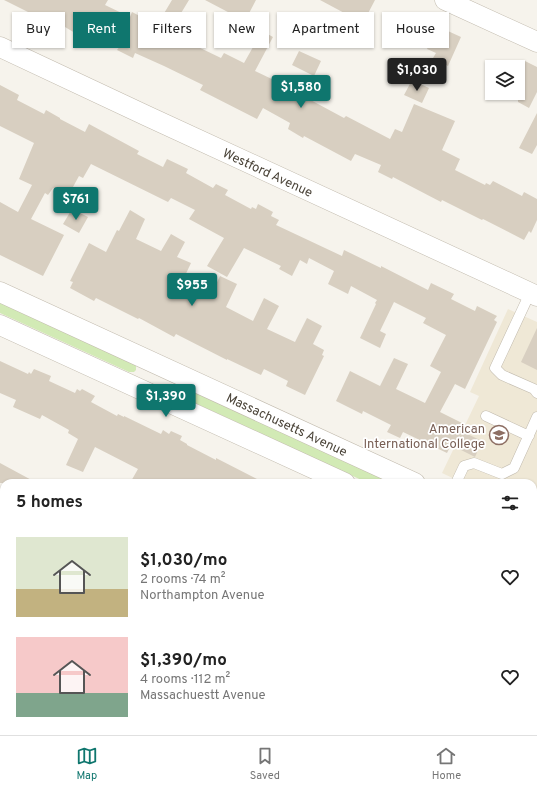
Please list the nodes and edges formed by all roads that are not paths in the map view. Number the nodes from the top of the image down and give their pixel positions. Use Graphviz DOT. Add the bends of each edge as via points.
graph roads {
  1 [pos="445,0"];
  2 [pos="537,42"];
  3 [pos="0,47"];
  4 [pos="0,292"];
  5 [pos="534,295"];
  6 [pos="0,325"];
  7 [pos="159,365"];
  8 [pos="146,392"];
  9 [pos="537,393"];
  10 [pos="486,416"];
  11 [pos="537,417"];
  12 [pos="529,436"];
  13 [pos="336,479"];
  14 [pos="406,479"];
  15 [pos="458,479"];
  1 -- 2 [label="street"];
  3 -- 5 [label="street, Westford Avenue"];
  4 -- 7 [label="street, Massachusetts Avenue"];
  5 -- 9 [label="lane" via="495,368 502,376 534,389"];
  6 -- 8 [label="street"];
  7 -- 8 [label="street"];
  7 -- 14 [label="street, Massachusetts Avenue"];
  8 -- 13 [label="street"];
  10 -- 12 [label="lane"];
  11 -- 12 [label="lane"];
  12 -- 15 [label="lane" via="514,468 502,474 474,463 464,466"];
}
